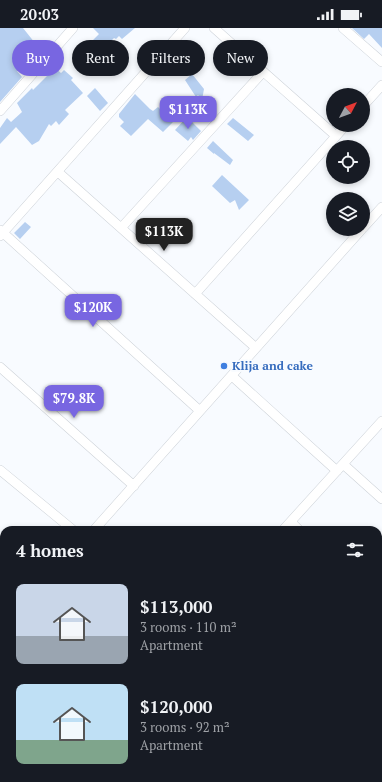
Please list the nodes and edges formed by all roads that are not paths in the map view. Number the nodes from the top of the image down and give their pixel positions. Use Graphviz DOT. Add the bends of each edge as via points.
graph roads {
  1 [pos="73,28"];
  2 [pos="185,28"];
  3 [pos="214,28"];
  4 [pos="343,28"];
  5 [pos="227,40"];
  6 [pos="382,62"];
  7 [pos="259,76"];
  8 [pos="268,76"];
  9 [pos="382,85"];
  10 [pos="370,98"];
  11 [pos="0,112"];
  12 [pos="340,132"];
  13 [pos="336,136"];
  14 [pos="58,172"];
  15 [pos="382,207"];
  16 [pos="370,221"];
  17 [pos="121,228"];
  18 [pos="1,233"];
  19 [pos="357,236"];
  20 [pos="195,294"];
  21 [pos="256,348"];
  22 [pos="0,367"];
  23 [pos="232,376"];
  24 [pos="200,411"];
  25 [pos="382,422"];
  26 [pos="340,468"];
  27 [pos="0,470"];
  28 [pos="134,486"];
  29 [pos="382,499"];
  30 [pos="291,522"];
  31 [pos="68,526"];
  32 [pos="98,526"];
  33 [pos="288,526"];
  34 [pos="296,526"];
  1 -- 11 [label="street"];
  2 -- 14 [label="street"];
  3 -- 5 [label="street"];
  4 -- 6 [label="street"];
  7 -- 17 [label="street"];
  8 -- 13 [label="street"];
  9 -- 10 [label="street"];
  12 -- 13 [label="street"];
  13 -- 20 [label="street"];
  14 -- 17 [label="street"];
  14 -- 18 [label="street"];
  15 -- 16 [label="street"];
  17 -- 20 [label="street"];
  18 -- 24 [label="street"];
  19 -- 21 [label="street"];
  20 -- 21 [label="street"];
  21 -- 23 [label="street"];
  22 -- 28 [label="street"];
  23 -- 24 [label="street"];
  23 -- 26 [label="street"];
  24 -- 28 [label="street"];
  25 -- 26 [label="street"];
  26 -- 29 [label="street"];
  26 -- 30 [label="street"];
  27 -- 31 [label="street"];
  28 -- 32 [label="street"];
  30 -- 33 [label="street"];
  30 -- 34 [label="street"];
}
